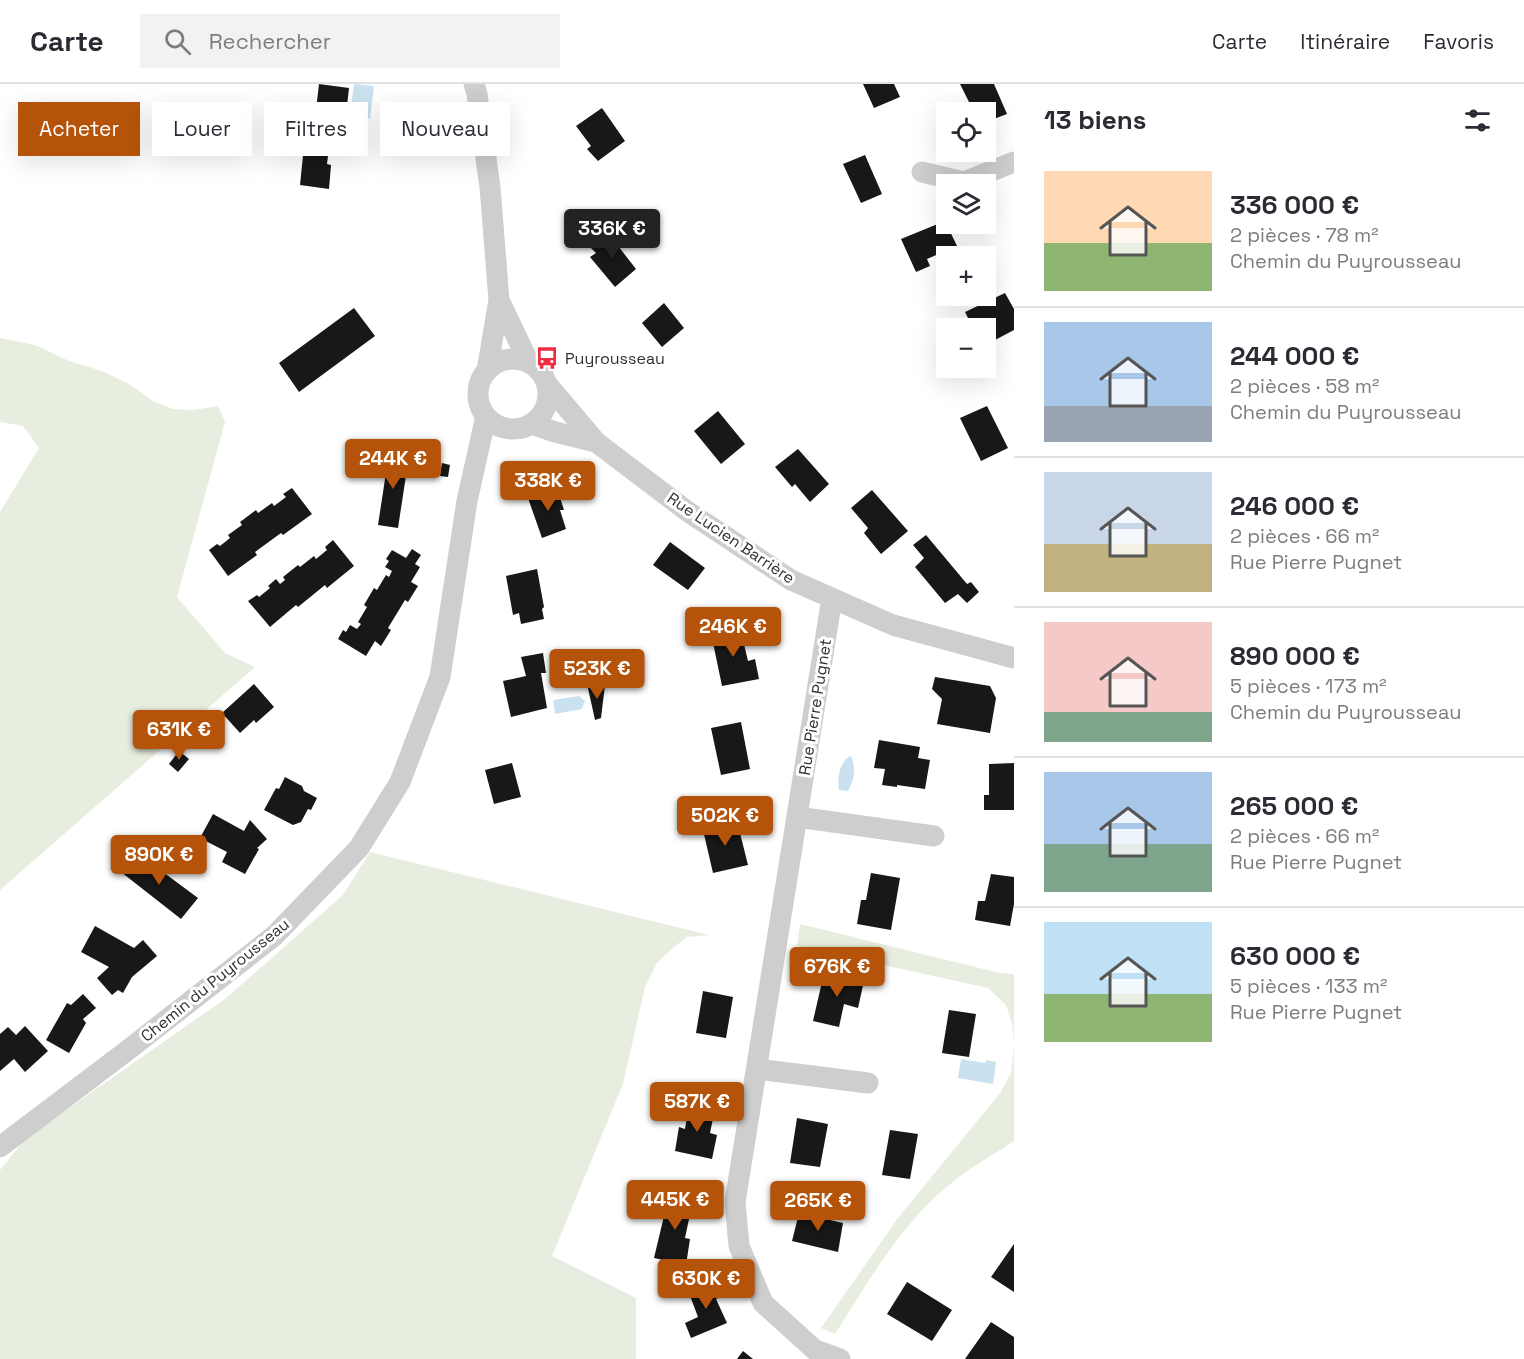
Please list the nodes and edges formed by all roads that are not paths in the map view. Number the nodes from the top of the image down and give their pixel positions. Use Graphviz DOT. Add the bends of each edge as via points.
graph roads {
  1 [pos="474,84"];
  2 [pos="1014,162"];
  3 [pos="922,172"];
  4 [pos="499,300"];
  5 [pos="529,363"];
  6 [pos="487,371"];
  7 [pos="547,384"];
  8 [pos="486,416"];
  9 [pos="532,424"];
  10 [pos="506,428"];
  11 [pos="596,442"];
  12 [pos="473,470"];
  13 [pos="832,598"];
  14 [pos="1014,658"];
  15 [pos="797,817"];
  16 [pos="934,836"];
  17 [pos="757,1069"];
  18 [pos="868,1083"];
  19 [pos="0,1147"];
  20 [pos="812,1354"];
  21 [pos="840,1359"];
  1 -- 4 [label="street" via="490,187"];
  2 -- 3 [label="street" via="964,182"];
  4 -- 5 [label="street"];
  4 -- 6 [label="street"];
  5 -- 6 [label="street" via="507,360"];
  5 -- 7 [label="street"];
  6 -- 8 [label="street" via="478,388"];
  7 -- 9 [label="street" via="546,406"];
  7 -- 11 [label="street, Rue Lucien Barrière"];
  8 -- 10 [label="street"];
  8 -- 12 [label="street, Chemin du Puyrousseau"];
  9 -- 10 [label="street"];
  9 -- 11 [label="street, Rue Lucien Barrière"];
  10 -- 12 [label="street, Chemin du Puyrousseau"];
  11 -- 13 [label="street, Rue Lucien Barrière" via="753,555 791,580"];
  12 -- 19 [label="street, Chemin du Puyrousseau" via="440,677 400,782 359,848 274,936"];
  13 -- 14 [label="street, Rue Lucien Barrière" via="893,625"];
  13 -- 15 [label="street, Rue Pierre Pugnet"];
  15 -- 16 [label="street"];
  15 -- 17 [label="street, Rue Pierre Pugnet"];
  17 -- 18 [label="street"];
  17 -- 20 [label="street, Rue Pierre Pugnet" via="735,1202 739,1246 763,1303"];
  20 -- 21 [label="street, Rue Pierre Pugnet"];
}
